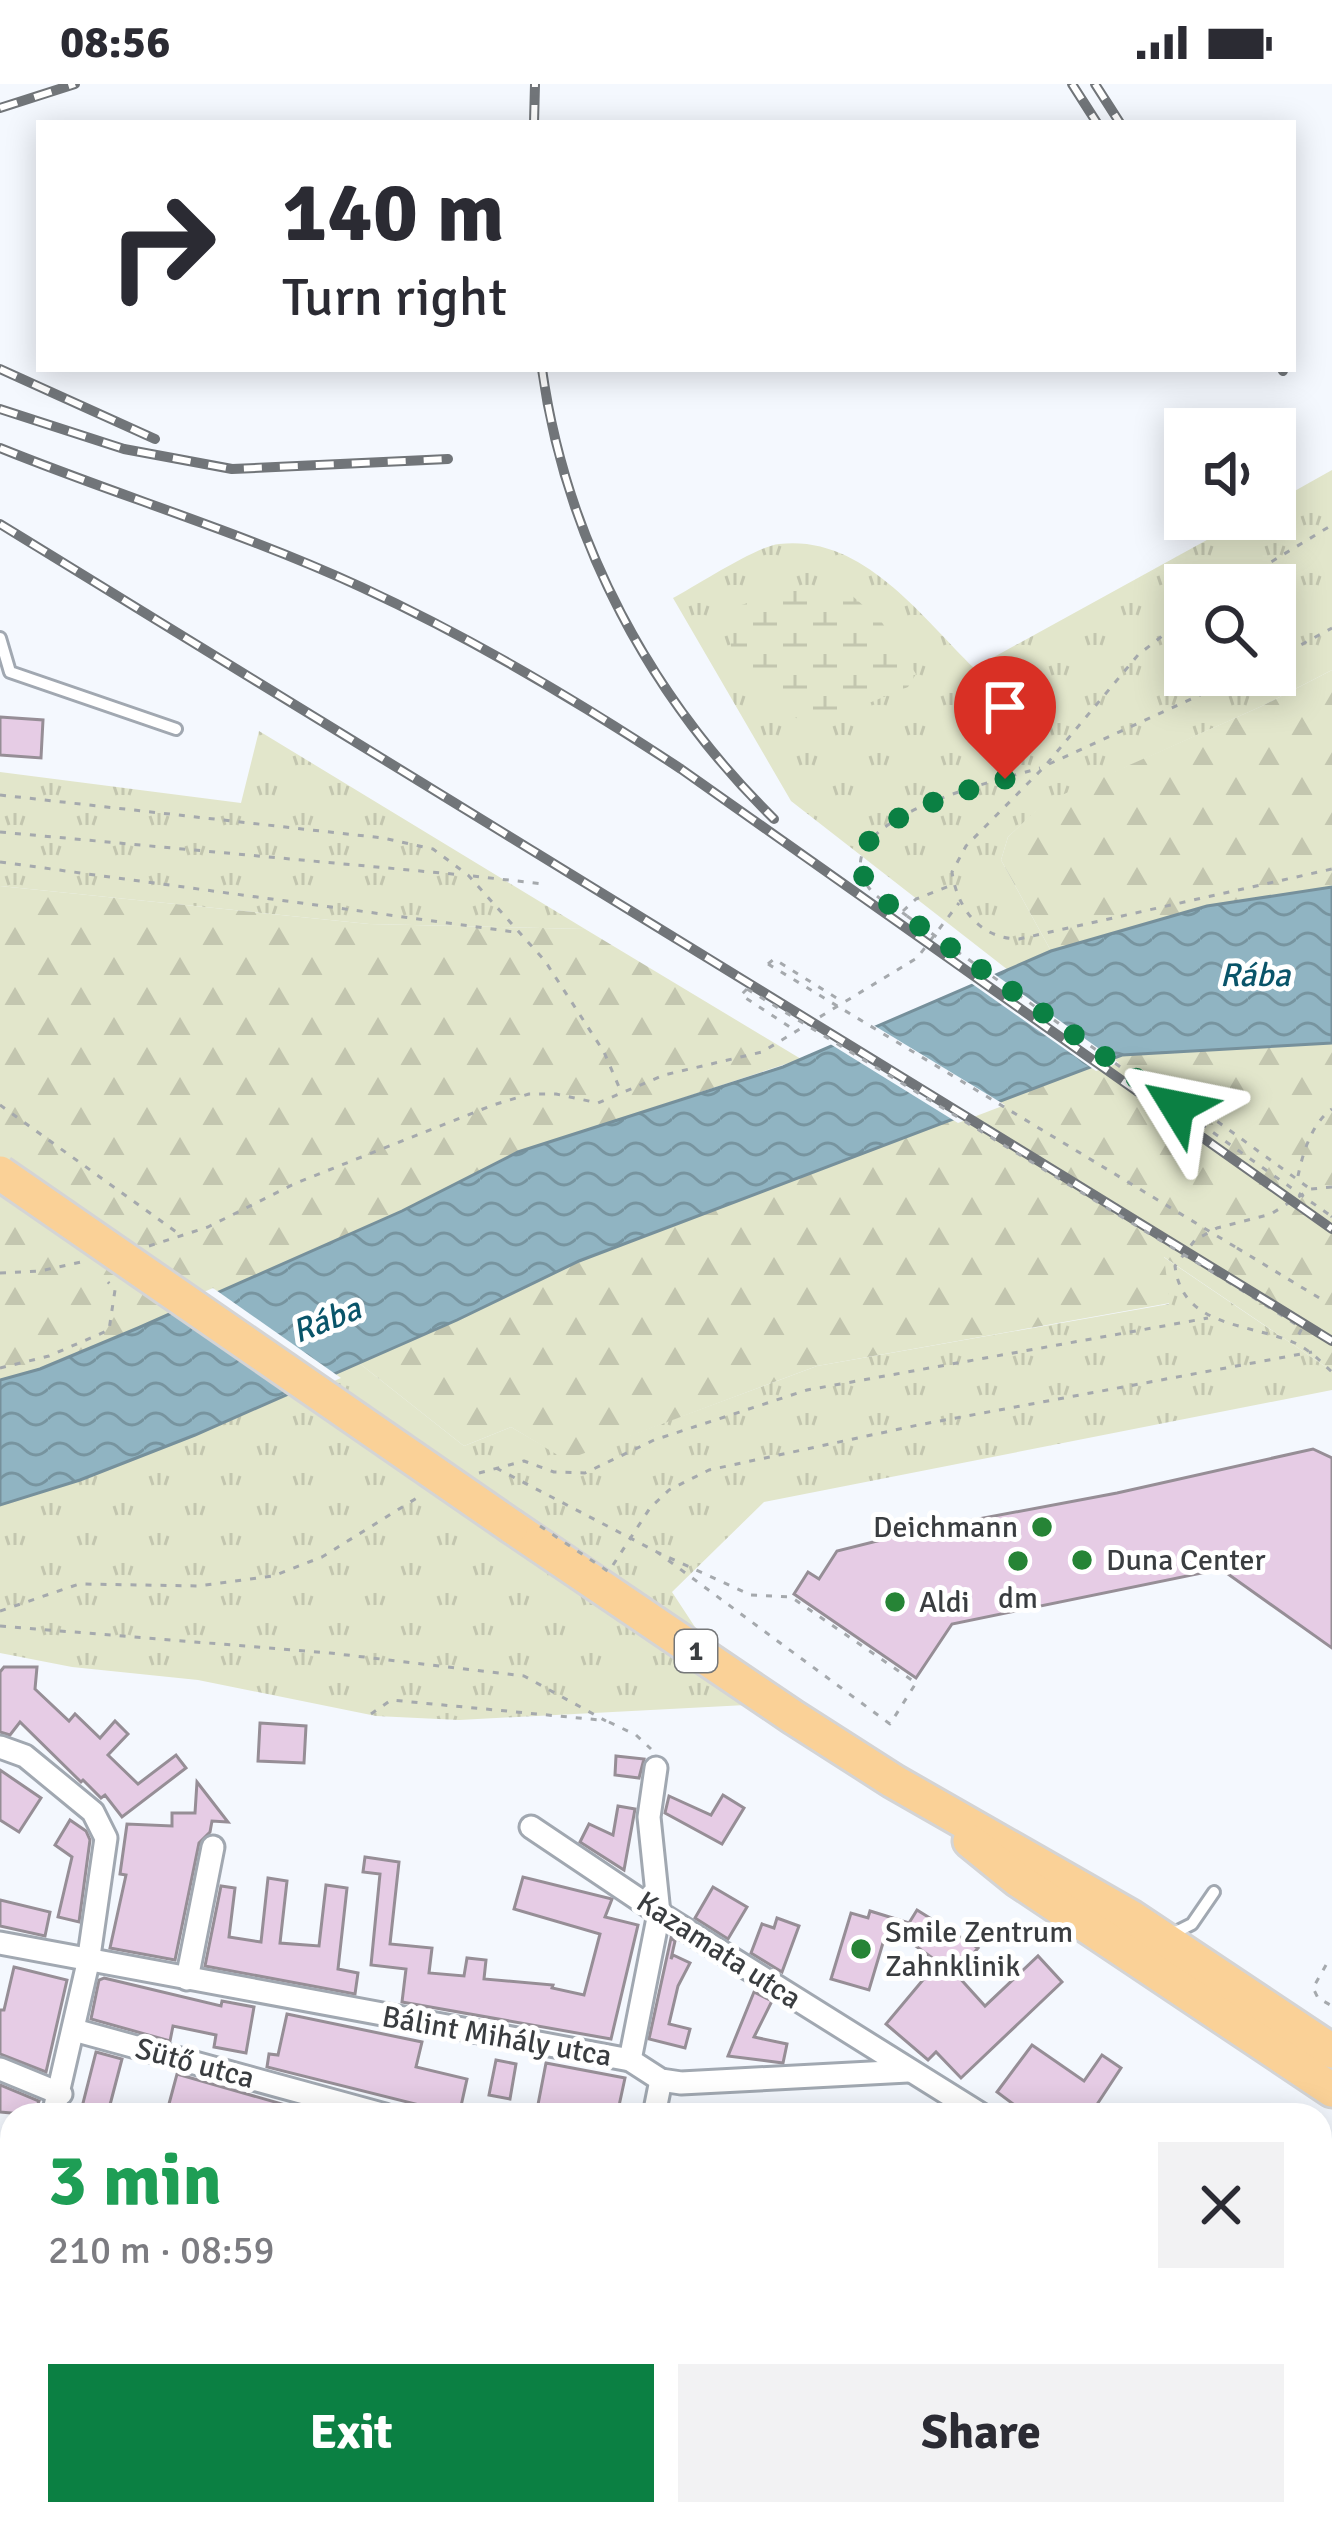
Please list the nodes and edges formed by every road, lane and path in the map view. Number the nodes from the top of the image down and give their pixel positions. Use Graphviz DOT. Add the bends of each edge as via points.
graph roads {
  1 [pos="1332,525"];
  2 [pos="1268,564"];
  3 [pos="1332,628"];
  4 [pos="1164,635"];
  5 [pos="0,638"];
  6 [pos="1296,648"];
  7 [pos="5,676"];
  8 [pos="1198,696"];
  9 [pos="176,729"];
  10 [pos="1045,766"];
  11 [pos="0,795"];
  12 [pos="0,832"];
  13 [pos="0,862"];
  14 [pos="1332,868"];
  15 [pos="468,875"];
  16 [pos="543,884"];
  17 [pos="953,884"];
  18 [pos="959,903"];
  19 [pos="902,912"];
  20 [pos="516,932"];
  21 [pos="846,1004"];
  22 [pos="798,1031"];
  23 [pos="1181,1095"];
  24 [pos="623,1096"];
  25 [pos="0,1105"];
  26 [pos="1332,1108"];
  27 [pos="0,1173"];
  28 [pos="1297,1177"];
  29 [pos="1332,1187"];
  30 [pos="1311,1189"];
  31 [pos="1332,1217"];
  32 [pos="182,1236"];
  33 [pos="148,1246"];
  34 [pos="81,1262"];
  35 [pos="0,1274"];
  36 [pos="107,1280"];
  37 [pos="1321,1299"];
  38 [pos="1208,1318"];
  39 [pos="1295,1342"];
  40 [pos="1312,1352"];
  41 [pos="0,1368"];
  42 [pos="1332,1372"];
  43 [pos="413,1499"];
  44 [pos="630,1538"];
  45 [pos="657,1552"];
  46 [pos="608,1572"];
  47 [pos="0,1611"];
  48 [pos="0,1626"];
  49 [pos="371,1714"];
  50 [pos="606,1720"];
  51 [pos="0,1747"];
  52 [pos="656,1768"];
  53 [pos="893,1780"];
  54 [pos="531,1827"];
  55 [pos="213,1847"];
  56 [pos="1214,1892"];
  57 [pos="659,1913"];
  58 [pos="1131,1917"];
  59 [pos="0,1943"];
  60 [pos="88,1963"];
  61 [pos="1326,1965"];
  62 [pos="187,1979"];
  63 [pos="1332,2006"];
  64 [pos="74,2030"];
  65 [pos="1332,2051"];
  66 [pos="630,2060"];
  67 [pos="0,2068"];
  68 [pos="908,2072"];
  69 [pos="661,2080"];
  70 [pos="1332,2090"];
  71 [pos="55,2103"];
  72 [pos="57,2103"];
  73 [pos="341,2103"];
  74 [pos="656,2103"];
  75 [pos="961,2103"];
  1 -- 2 [label="path"];
  3 -- 6 [label="path"];
  4 -- 10 [label="path"];
  5 -- 7 [label="lane"];
  7 -- 9 [label="lane"];
  8 -- 10 [label="path"];
  10 -- 17 [label="path" via="966,846"];
  10 -- 19 [label="path" via="903,814 871,838 862,875"];
  11 -- 15 [label="path" via="382,838 434,849"];
  12 -- 15 [label="path"];
  13 -- 20 [label="path"];
  14 -- 18 [label="path" via="1019,939 982,928"];
  15 -- 16 [label="path"];
  15 -- 20 [label="path"];
  17 -- 18 [label="path"];
  17 -- 19 [label="path"];
  18 -- 21 [label="path" via="917,958"];
  19 -- 31 [label="path, bridge"];
  20 -- 24 [label="path" via="557,979"];
  21 -- 22 [label="path"];
  21 -- 37 [label="path, bridge" via="775,959 768,964"];
  22 -- 24 [label="path" via="762,1052 664,1075"];
  22 -- 39 [label="path, bridge" via="741,995 747,988 1302,1328"];
  23 -- 28 [label="path"];
  24 -- 32 [label="path" via="598,1103 530,1094 493,1105"];
  25 -- 32 [label="path"];
  26 -- 28 [label="path"];
  27 -- 53 [label="main road, 1, bridge"];
  28 -- 30 [label="path"];
  29 -- 30 [label="path"];
  30 -- 38 [label="path" via="1271,1214 1206,1234 1174,1266 1190,1302"];
  32 -- 33 [label="path"];
  34 -- 35 [label="path"];
  36 -- 41 [label="path" via="115,1290 109,1330"];
  38 -- 39 [label="path"];
  38 -- 44 [label="path" via="807,1390 676,1432 585,1473 524,1461 494,1467"];
  39 -- 40 [label="path"];
  40 -- 42 [label="path"];
  40 -- 44 [label="path" via="710,1470 669,1490"];
  43 -- 47 [label="path" via="322,1556 273,1576 198,1586 79,1584"];
  44 -- 45 [label="path"];
  44 -- 46 [label="path"];
  45 -- 45 [label="path" via="890,1724 916,1683 791,1597 751,1595"];
  48 -- 50 [label="path" via="524,1676"];
  49 -- 50 [label="path" via="391,1700"];
  50 -- 52 [label="path" via="650,1748"];
  51 -- 60 [label="street" via="25,1756 93,1812 106,1838"];
  52 -- 57 [label="street" via="649,1816"];
  53 -- 58 [label="main road, 1"];
  53 -- 70 [label="main road, 1" via="1018,1880"];
  54 -- 57 [label="street, Kazamata utca"];
  55 -- 62 [label="street"];
  56 -- 58 [label="lane" via="1192,1924 1176,1932"];
  57 -- 66 [label="street"];
  57 -- 68 [label="street, Kazamata utca"];
  58 -- 65 [label="main road, 1"];
  59 -- 60 [label="street, Bálint Mihály utca"];
  60 -- 62 [label="street, Bálint Mihály utca"];
  60 -- 64 [label="street"];
  61 -- 63 [label="path" via="1313,1988"];
  62 -- 66 [label="street, Bálint Mihály utca"];
  64 -- 72 [label="street"];
  64 -- 73 [label="street, Sütő utca"];
  66 -- 69 [label="street, Bálint Mihály utca"];
  67 -- 71 [label="street"];
  68 -- 69 [label="street"];
  68 -- 75 [label="street"];
  69 -- 74 [label="street"];
}
